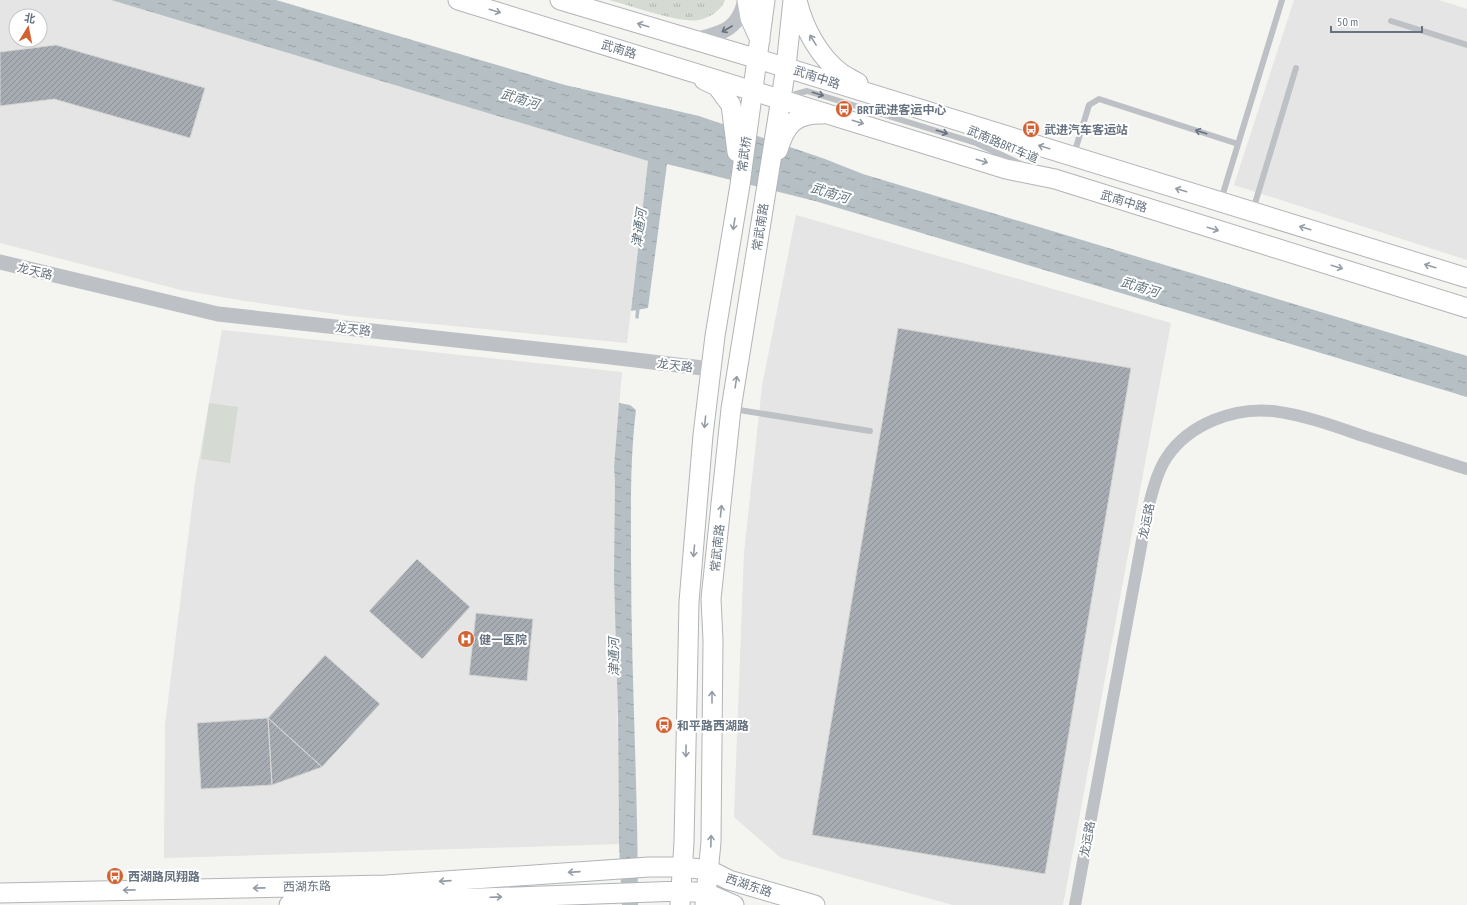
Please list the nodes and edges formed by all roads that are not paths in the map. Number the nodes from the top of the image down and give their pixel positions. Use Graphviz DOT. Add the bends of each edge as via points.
graph roads {
  1 [pos="458,0"];
  2 [pos="560,0"];
  3 [pos="746,0"];
  4 [pos="765,0"];
  5 [pos="1282,0"];
  6 [pos="798,3"];
  7 [pos="1391,21"];
  8 [pos="694,40"];
  9 [pos="1467,45"];
  10 [pos="759,50"];
  11 [pos="671,65"];
  12 [pos="786,67"];
  13 [pos="1296,68"];
  14 [pos="753,90"];
  15 [pos="780,98"];
  16 [pos="885,99"];
  17 [pos="834,115"];
  18 [pos="741,123"];
  19 [pos="778,134"];
  20 [pos="1238,144"];
  21 [pos="1073,157"];
  22 [pos="1055,180"];
  23 [pos="740,185"];
  24 [pos="1221,202"];
  25 [pos="1253,212"];
  26 [pos="0,262"];
  27 [pos="1467,278"];
  28 [pos="1467,308"];
  29 [pos="710,369"];
  30 [pos="731,409"];
  31 [pos="870,431"];
  32 [pos="1467,469"];
  33 [pos="683,867"];
  34 [pos="708,870"];
  35 [pos="0,893"];
  36 [pos="680,898"];
  37 [pos="707,901"];
  38 [pos="289,905"];
  39 [pos="734,905"];
  40 [pos="815,905"];
  41 [pos="1075,905"];
  1 -- 11 [label="main road, 武南路, one-way"];
  8 -- 2 [label="main road, one-way"];
  3 -- 8 [label="street, one-way" via="733,25 718,34"];
  3 -- 10 [label="main road"];
  4 -- 10 [label="main road"];
  5 -- 20 [label="lane"];
  6 -- 12 [label="main road"];
  16 -- 6 [label="main road, one-way" via="842,74 824,56 809,33"];
  7 -- 9 [label="lane"];
  8 -- 10 [label="main road"];
  10 -- 12 [label="main road"];
  10 -- 14 [label="main road"];
  11 -- 14 [label="main road, 武南路"];
  11 -- 18 [label="main road" via="717,86"];
  12 -- 15 [label="main road"];
  12 -- 16 [label="main road, 武南中路"];
  13 -- 25 [label="lane"];
  14 -- 15 [label="main road, 武南路"];
  14 -- 18 [label="main road"];
  15 -- 17 [label="main road, 武南中路"];
  15 -- 19 [label="main road"];
  15 -- 22 [label="lane, 武南路BRT车道, one-way" via="807,91 976,142"];
  21 -- 16 [label="main road, 武南中路, one-way"];
  17 -- 19 [label="main road" via="811,114 794,120"];
  17 -- 22 [label="main road, 武南中路, one-way" via="1006,169"];
  18 -- 23 [label="main road, 常武桥"];
  30 -- 19 [label="main road, 常武南路, one-way" via="765,194"];
  20 -- 21 [label="lane, one-way" via="1099,100 1089,105"];
  20 -- 24 [label="lane"];
  24 -- 21 [label="main road, 武南中路, one-way"];
  22 -- 28 [label="main road, 武南中路, one-way"];
  23 -- 29 [label="main road, 常武南路, one-way"];
  24 -- 25 [label="main road, 武南中路"];
  27 -- 25 [label="main road, 武南中路, one-way"];
  26 -- 29 [label="street, 龙天路" via="218,314"];
  29 -- 33 [label="main road, 常武南路, one-way" via="689,602"];
  30 -- 31 [label="lane"];
  34 -- 30 [label="main road, 常武南路, one-way" via="711,842 711,599"];
  32 -- 41 [label="street, 龙运路" via="1307,417 1272,411 1234,414 1206,423 1183,439 1161,468 1148,508"];
  33 -- 34 [label="main road, 西湖东路"];
  33 -- 35 [label="main road, 西湖东路, one-way" via="613,869 386,885"];
  33 -- 36 [label="main road, 常武南路"];
  34 -- 37 [label="main road, 常武南路"];
  34 -- 40 [label="main road, 西湖东路" via="729,880"];
  36 -- 37 [label="main road, 西湖东路"];
  38 -- 36 [label="main road, 西湖东路, one-way" via="651,891"];
  37 -- 39 [label="main road, 西湖东路"];
}
